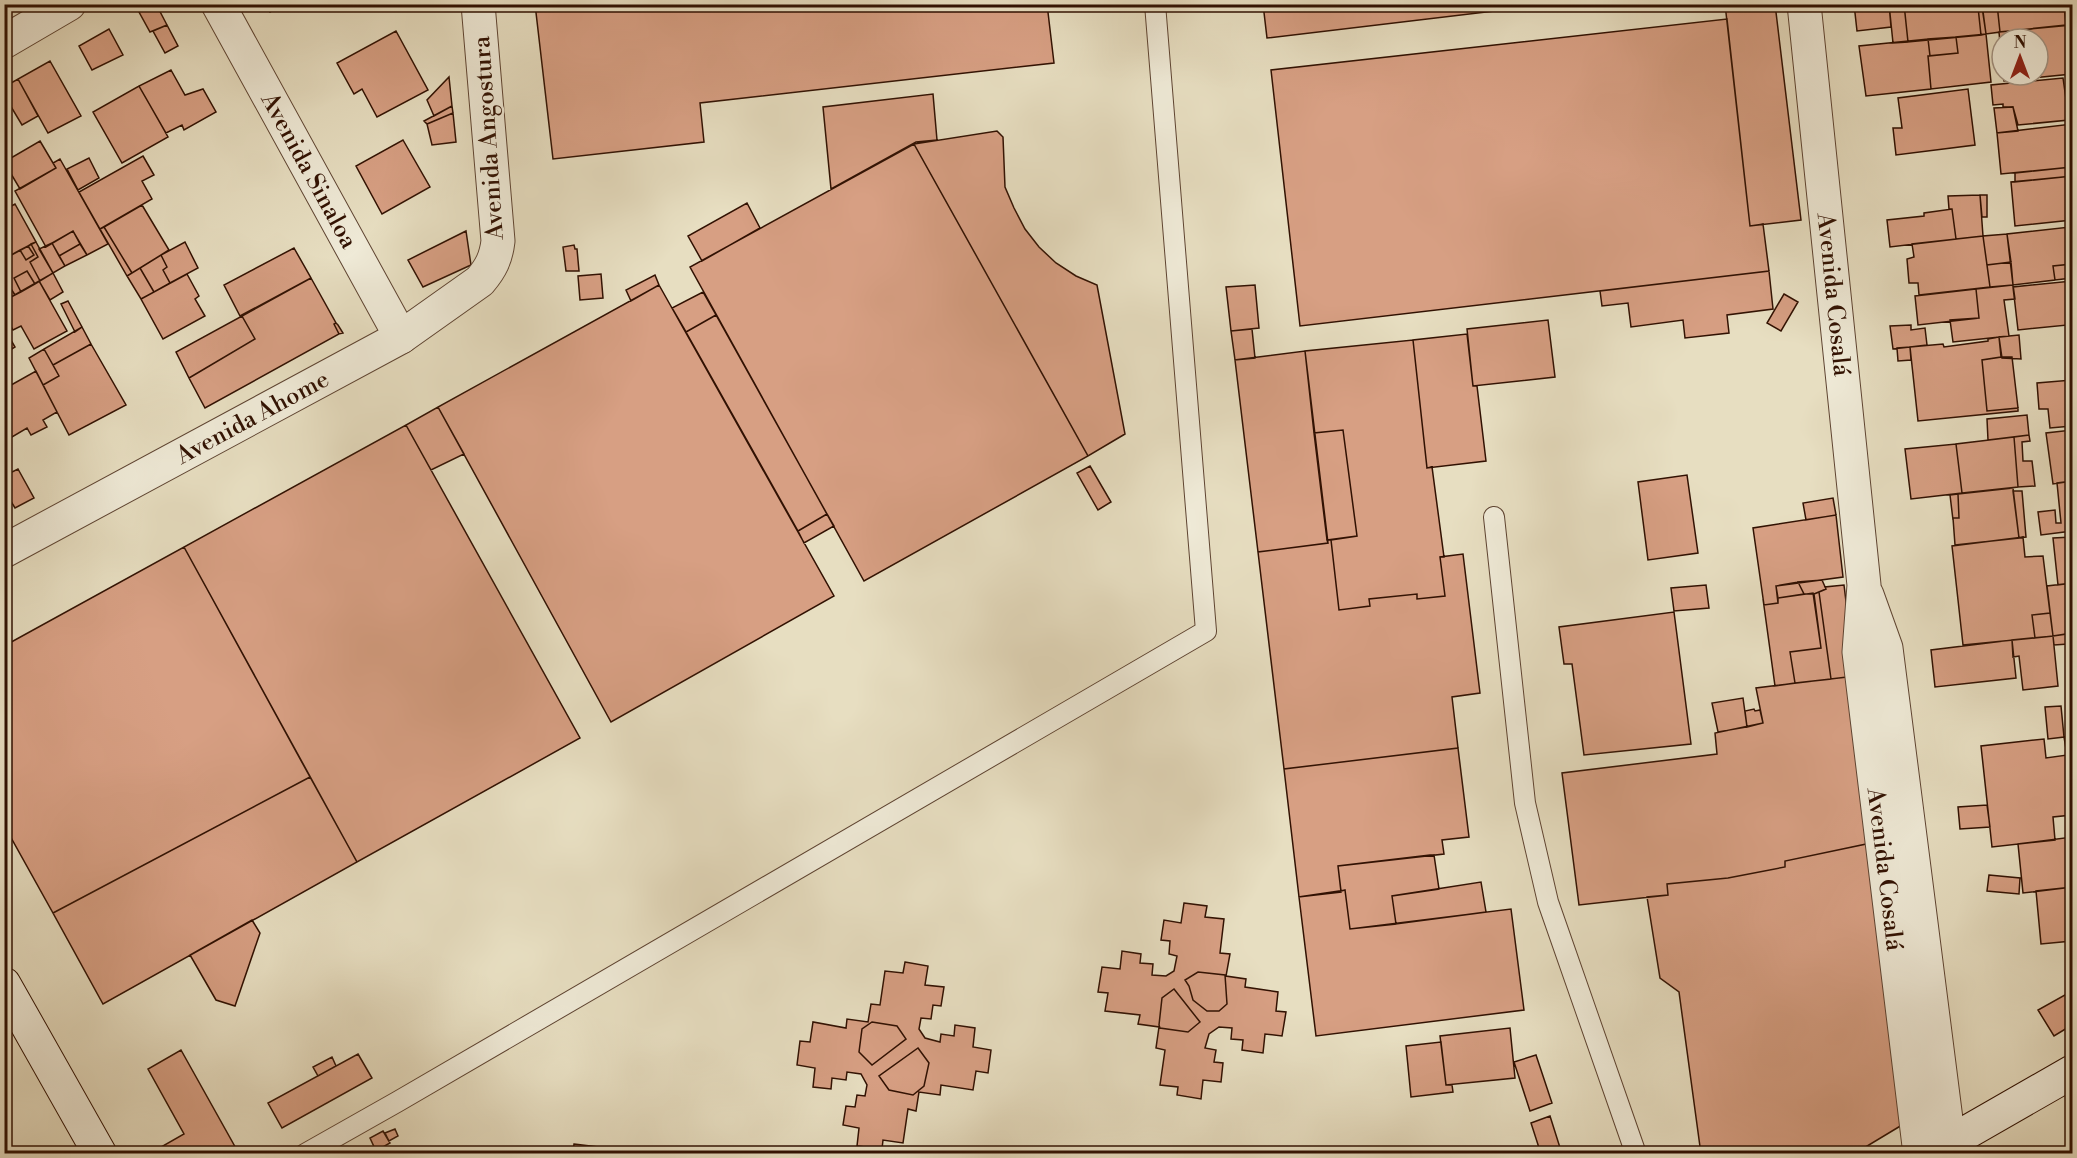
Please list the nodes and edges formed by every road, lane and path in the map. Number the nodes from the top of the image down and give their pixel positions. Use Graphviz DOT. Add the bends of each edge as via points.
graph roads {
  1 [pos="69,4"];
  2 [pos="218,4"];
  3 [pos="478,4"];
  4 [pos="1155,4"];
  5 [pos="1804,4"];
  6 [pos="4,42"];
  7 [pos="490,270"];
  8 [pos="401,336"];
  9 [pos="1494,517"];
  10 [pos="4,551"];
  11 [pos="4,984"];
  12 [pos="2073,1072"];
  13 [pos="1933,1150"];
  14 [pos="100,1154"];
  15 [pos="305,1154"];
  16 [pos="1636,1154"];
  1 -- 6 [label="street"];
  2 -- 8 [label="street, Avenida Sinaloa"];
  3 -- 7 [label="street, Avenida Angostura" via="498,241"];
  4 -- 15 [label="lane" via="1206,632"];
  5 -- 13 [label="street, Avenida Cosalá" via="1864,585 1886,648"];
  7 -- 8 [label="street, Avenida Ahome"];
  8 -- 10 [label="street, Avenida Ahome"];
  9 -- 16 [label="lane" via="1525,803 1548,902"];
  11 -- 14 [label="street"];
  12 -- 13 [label="street"];
}
